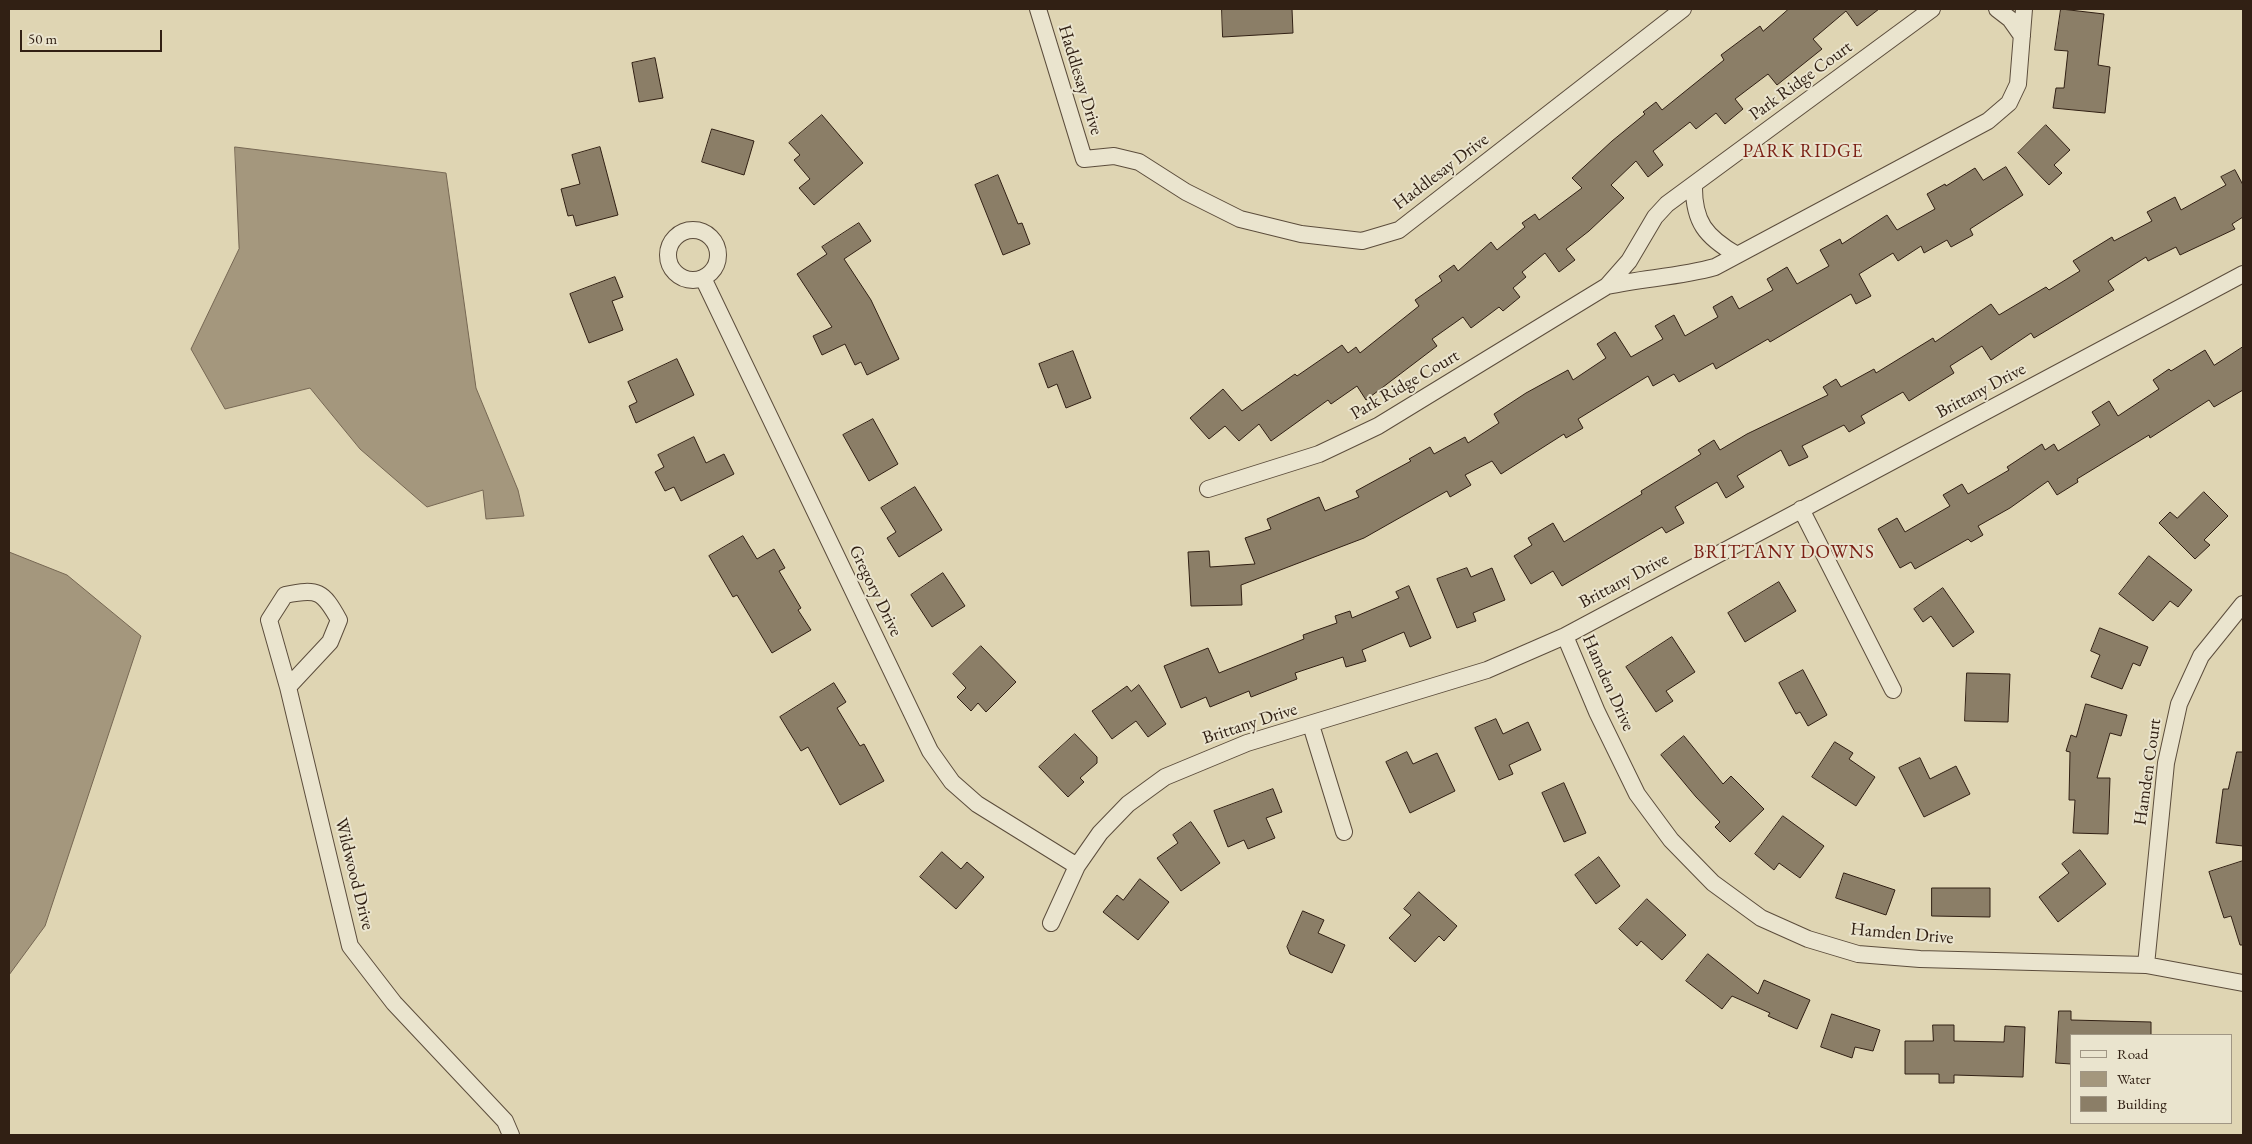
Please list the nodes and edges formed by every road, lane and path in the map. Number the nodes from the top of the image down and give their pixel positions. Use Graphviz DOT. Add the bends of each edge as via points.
graph roads {
  1 [pos="1038,9"];
  2 [pos="1682,9"];
  3 [pos="1932,9"];
  4 [pos="1997,9"];
  5 [pos="2024,9"];
  6 [pos="2022,36"];
  7 [pos="1694,184"];
  8 [pos="1737,255"];
  9 [pos="2243,274"];
  10 [pos="703,278"];
  11 [pos="1607,286"];
  12 [pos="1208,489"];
  13 [pos="1801,509"];
  14 [pos="2243,604"];
  15 [pos="1565,636"];
  16 [pos="288,687"];
  17 [pos="1894,690"];
  18 [pos="1311,725"];
  19 [pos="1344,832"];
  20 [pos="1077,866"];
  21 [pos="1051,923"];
  22 [pos="2146,965"];
  23 [pos="2243,983"];
  24 [pos="511,1135"];
  1 -- 2 [label="street, Haddlesay Drive" via="1084,159 1114,156 1139,162 1186,192 1240,218 1301,234 1362,240 1399,230"];
  3 -- 7 [label="street, Park Ridge Court"];
  4 -- 6 [label="street" via="2010,19"];
  5 -- 6 [label="street, Park Ridge Court"];
  6 -- 8 [label="street, Park Ridge Court" via="2018,84 2009,102 1988,120"];
  7 -- 8 [label="street" via="1694,203 1708,235"];
  7 -- 11 [label="street, Park Ridge Court" via="1655,217 1629,261"];
  8 -- 11 [label="street, Park Ridge Court" via="1697,272"];
  9 -- 13 [label="street, Brittany Drive"];
  10 -- 20 [label="street, Gregory Drive" via="930,751 952,782 977,804"];
  11 -- 12 [label="street, Park Ridge Court" via="1378,426 1319,454"];
  13 -- 15 [label="street, Brittany Drive"];
  13 -- 17 [label="street"];
  14 -- 22 [label="street, Hamden Court" via="2202,656 2179,704 2166,763"];
  15 -- 18 [label="street, Brittany Drive" via="1487,670"];
  15 -- 22 [label="street, Hamden Drive" via="1637,794 1670,840 1713,883 1761,918 1808,939 1858,954 1920,959"];
  16 -- 16 [label="street, Wildwood Drive" via="269,620 285,595 308,590 328,600 339,620 330,642"];
  16 -- 24 [label="street, Wildwood Drive" via="350,946 394,1003 505,1120"];
  18 -- 19 [label="street"];
  18 -- 20 [label="street, Brittany Drive" via="1247,743 1165,778 1128,804 1100,834"];
  20 -- 21 [label="street, Brittany Drive"];
  22 -- 23 [label="street, Hamden Drive"];
}
